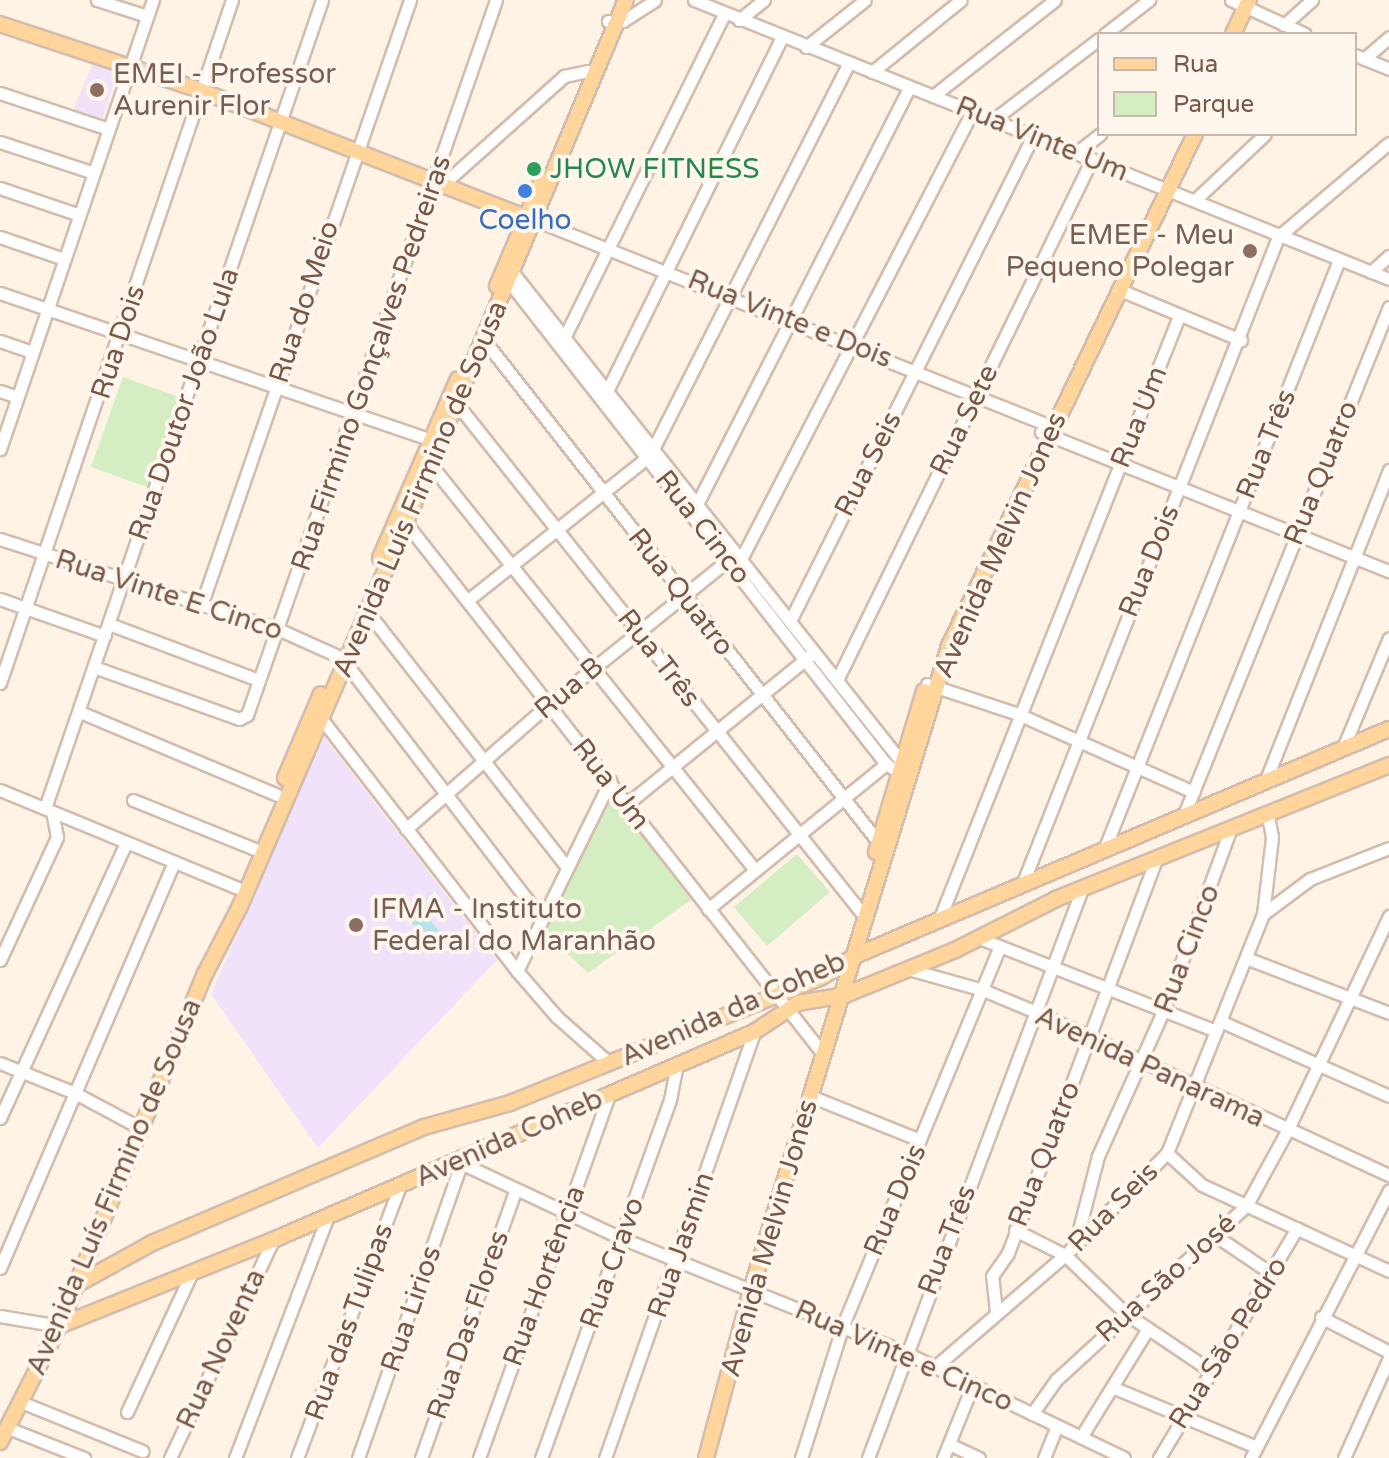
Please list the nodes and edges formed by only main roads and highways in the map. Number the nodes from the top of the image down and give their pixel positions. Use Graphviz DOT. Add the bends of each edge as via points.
graph roads {
  1 [pos="616,0"];
  2 [pos="626,0"];
  3 [pos="1252,5"];
  4 [pos="612,22"];
  5 [pos="0,24"];
  6 [pos="1238,31"];
  7 [pos="1185,136"];
  8 [pos="1194,136"];
  9 [pos="1165,188"];
  10 [pos="530,219"];
  11 [pos="478,347"];
  12 [pos="1047,430"];
  13 [pos="403,518"];
  14 [pos="340,658"];
  15 [pos="1389,729"];
  16 [pos="1389,765"];
  17 [pos="900,768"];
  18 [pos="277,804"];
  19 [pos="852,958"];
  20 [pos="205,974"];
  21 [pos="841,995"];
  22 [pos="76,1285"];
  23 [pos="59,1326"];
  24 [pos="0,1442"];
  25 [pos="706,1458"];
  1 -- 4 [label="main road, Avenida Luís Firmino de Sousa"];
  2 -- 4 [label="main road, Avenida Luís Firmino de Sousa"];
  3 -- 6 [label="main road"];
  4 -- 10 [label="main road, Avenida Luís Firmino de Sousa"];
  4 -- 10 [label="main road, Avenida Luís Firmino de Sousa" via="587,71"];
  5 -- 10 [label="main road" via="199,90"];
  7 -- 9 [label="main road, Avenida Melvin Jones"];
  8 -- 9 [label="main road, Avenida Melvin Jones"];
  9 -- 12 [label="main road, Avenida Melvin Jones"];
  9 -- 12 [label="main road, Avenida Melvin Jones" via="1120,290"];
  10 -- 11 [label="main road, Avenida Luís Firmino de Sousa"];
  11 -- 13 [label="main road, Avenida Luís Firmino de Sousa" via="431,465"];
  11 -- 13 [label="main road, Avenida Luís Firmino de Sousa" via="431,440"];
  12 -- 17 [label="main road, Avenida Melvin Jones" via="931,686"];
  13 -- 14 [label="main road, Avenida Luís Firmino de Sousa"];
  13 -- 14 [label="main road, Avenida Luís Firmino de Sousa" via="366,610"];
  14 -- 18 [label="main road, Avenida Luís Firmino de Sousa"];
  15 -- 19 [label="main road, Avenida da Coheb"];
  16 -- 21 [label="main road, Avenida Coheb" via="1082,889 955,950"];
  17 -- 19 [label="main road, Avenida Melvin Jones"];
  17 -- 19 [label="main road, Avenida Melvin Jones"];
  18 -- 20 [label="main road, Avenida Luís Firmino de Sousa"];
  18 -- 20 [label="main road, Avenida Luís Firmino de Sousa"];
  19 -- 21 [label="main road, Avenida Melvin Jones"];
  19 -- 22 [label="main road, Avenida da Coheb" via="776,995 510,1103 424,1127 152,1243"];
  20 -- 22 [label="main road, Avenida Luís Firmino de Sousa"];
  21 -- 23 [label="main road, Avenida Coheb" via="808,998 754,1032 462,1161"];
  21 -- 25 [label="main road, Avenida Melvin Jones"];
  22 -- 23 [label="main road, Avenida Luís Firmino de Sousa"];
  23 -- 24 [label="main road, Avenida Luís Firmino de Sousa"];
}
